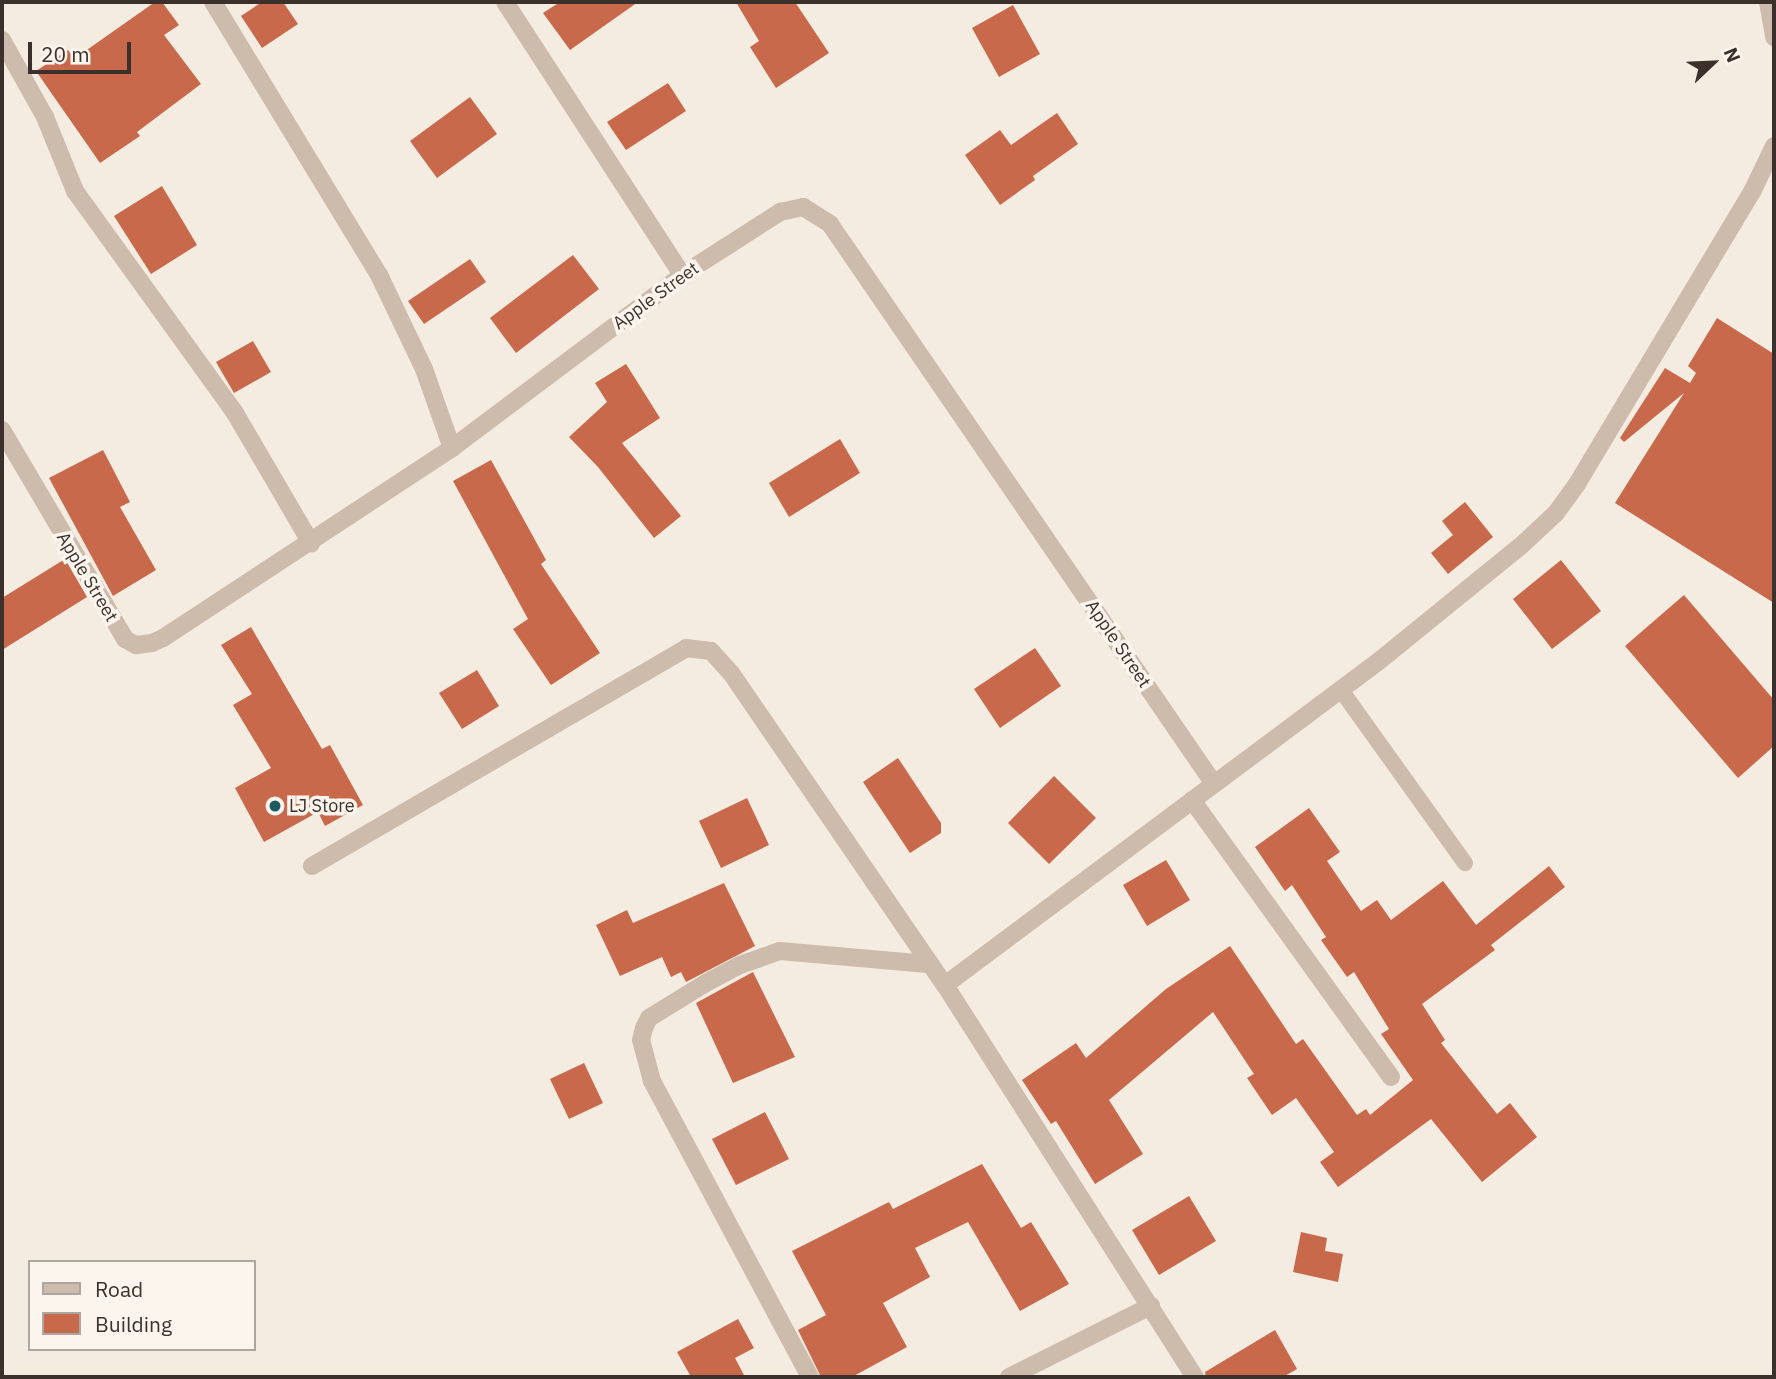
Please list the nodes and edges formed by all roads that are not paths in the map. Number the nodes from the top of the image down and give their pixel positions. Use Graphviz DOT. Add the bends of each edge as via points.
graph roads {
  1 [pos="213,2"];
  2 [pos="505,2"];
  3 [pos="1768,2"];
  4 [pos="1774,37"];
  5 [pos="2,40"];
  6 [pos="1774,146"];
  7 [pos="682,275"];
  8 [pos="2,430"];
  9 [pos="452,448"];
  10 [pos="311,542"];
  11 [pos="1341,690"];
  12 [pos="1214,784"];
  13 [pos="1192,800"];
  14 [pos="1465,863"];
  15 [pos="312,866"];
  16 [pos="930,964"];
  17 [pos="944,985"];
  18 [pos="1391,1077"];
  19 [pos="1151,1306"];
  20 [pos="810,1377"];
  21 [pos="1009,1377"];
  22 [pos="1195,1377"];
  1 -- 9 [label="street" via="379,275 424,369"];
  2 -- 7 [label="street"];
  3 -- 4 [label="street"];
  5 -- 10 [label="street" via="45,117 75,191 235,413"];
  6 -- 11 [label="street" via="1752,192 1556,513"];
  7 -- 9 [label="street, Apple Street"];
  7 -- 12 [label="street, Apple Street" via="791,208 803,207 830,223"];
  8 -- 10 [label="street, Apple Street" via="103,606 125,639 136,645 163,638"];
  9 -- 10 [label="street, Apple Street"];
  11 -- 12 [label="street"];
  11 -- 14 [label="lane"];
  12 -- 13 [label="street"];
  13 -- 17 [label="street"];
  13 -- 18 [label="street"];
  15 -- 16 [label="street" via="686,648 701,649 711,651 731,673"];
  16 -- 17 [label="street"];
  16 -- 20 [label="street" via="780,951 706,983 649,1018 644,1028 641,1040 652,1081"];
  17 -- 19 [label="street"];
  19 -- 21 [label="street"];
  19 -- 22 [label="street"];
}
